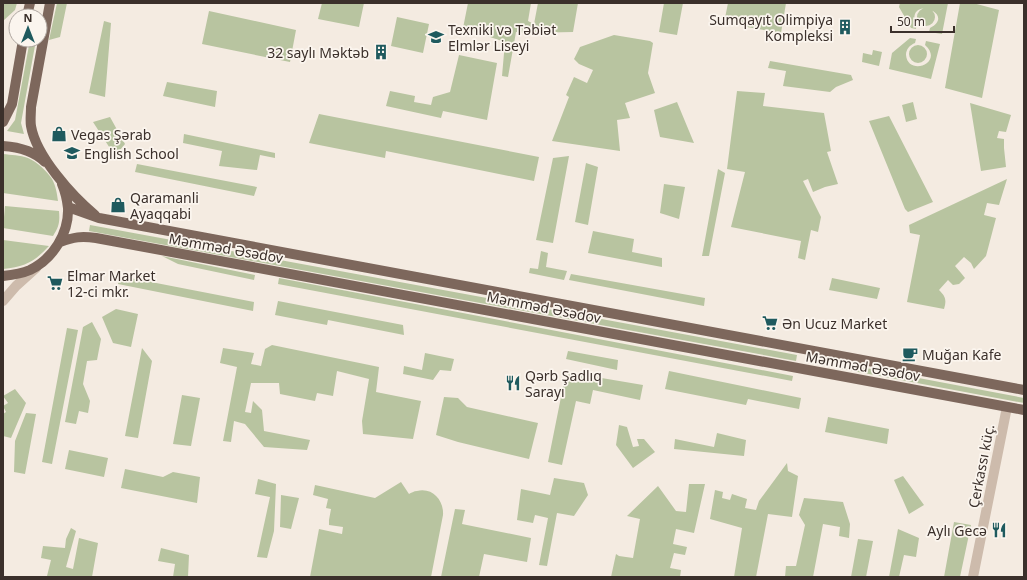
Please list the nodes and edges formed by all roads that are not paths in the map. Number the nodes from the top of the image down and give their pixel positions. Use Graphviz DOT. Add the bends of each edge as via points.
graph roads {
  1 [pos="50,3"];
  2 [pos="22,48"];
  3 [pos="3,122"];
  4 [pos="3,146"];
  5 [pos="53,169"];
  6 [pos="68,207"];
  7 [pos="100,218"];
  8 [pos="60,242"];
  9 [pos="43,262"];
  10 [pos="3,276"];
  11 [pos="3,300"];
  12 [pos="1024,390"];
  13 [pos="1007,407"];
  14 [pos="1024,410"];
  15 [pos="973,577"];
  1 -- 5 [label="main road" via="30,119 34,137"];
  2 -- 3 [label="main road" via="12,104"];
  4 -- 5 [label="main road" via="15,146 29,151"];
  5 -- 6 [label="main road" via="66,194"];
  5 -- 7 [label="main road" via="75,196"];
  6 -- 7 [label="main road, Məmməd Əsədov"];
  6 -- 8 [label="main road" via="66,225"];
  7 -- 12 [label="main road, Məmməd Əsədov"];
  8 -- 9 [label="main road"];
  8 -- 13 [label="main road, Məmməd Əsədov" via="81,236 96,238"];
  9 -- 10 [label="main road" via="30,270"];
  9 -- 11 [label="street"];
  13 -- 14 [label="main road, Məmməd Əsədov"];
  13 -- 15 [label="street, Çerkassı küç."];
}
